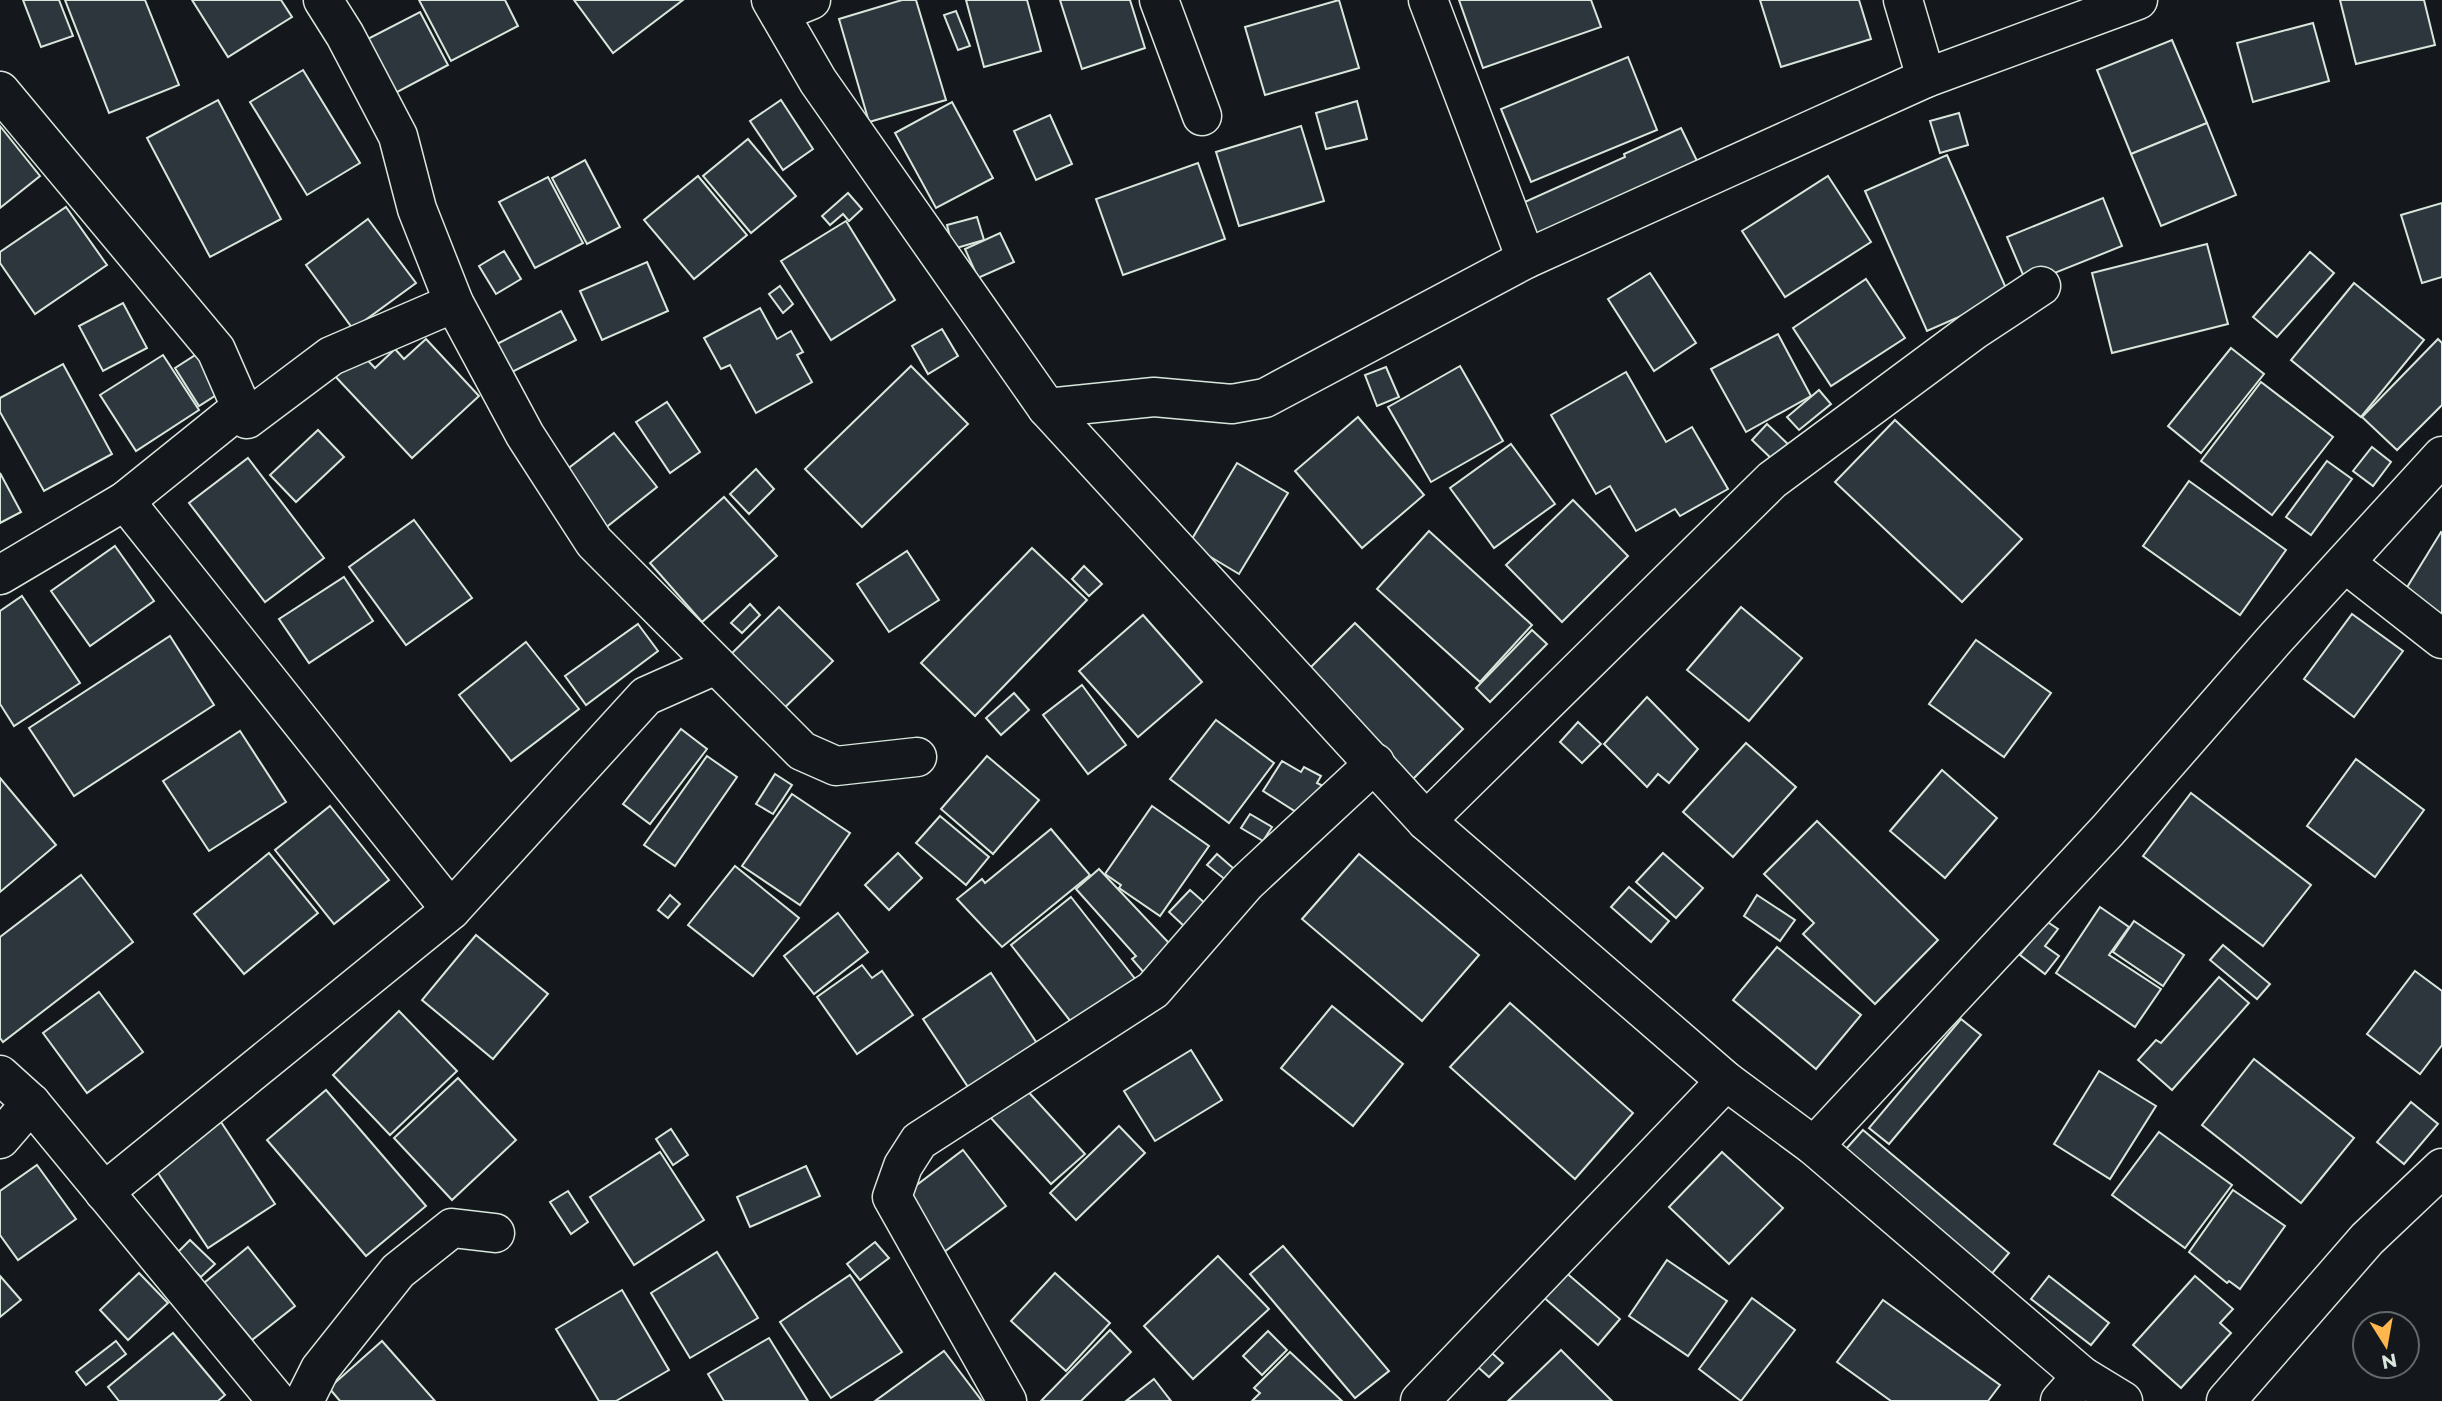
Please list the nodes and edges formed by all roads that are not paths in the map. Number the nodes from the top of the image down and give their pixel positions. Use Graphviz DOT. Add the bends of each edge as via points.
graph roads {
  1 [pos="323,0"];
  2 [pos="1159,0"];
  3 [pos="1428,0"];
  4 [pos="1903,0"];
  5 [pos="2138,0"];
  6 [pos="787,4"];
  7 [pos="1926,78"];
  8 [pos="0,91"];
  9 [pos="1202,116"];
  10 [pos="1526,259"];
  11 [pos="2041,286"];
  12 [pos="454,303"];
  13 [pos="1047,408"];
  14 [pos="238,410"];
  15 [pos="2442,456"];
  16 [pos="125,500"];
  17 [pos="2345,563"];
  18 [pos="0,575"];
  19 [pos="2442,639"];
  20 [pos="716,665"];
  21 [pos="917,757"];
  22 [pos="1375,764"];
  23 [pos="1426,821"];
  24 [pos="451,910"];
  25 [pos="0,1075"];
  26 [pos="1726,1081"];
  27 [pos="31,1103"];
  28 [pos="0,1139"];
  29 [pos="1814,1146"];
  30 [pos="2442,1168"];
  31 [pos="104,1192"];
  32 [pos="495,1233"];
  33 [pos="2071,1388"];
  34 [pos="278,1401"];
  35 [pos="304,1401"];
  36 [pos="1007,1401"];
  37 [pos="1420,1401"];
  38 [pos="2123,1401"];
  39 [pos="2226,1401"];
  1 -- 12 [label="street" via="398,136 417,209"];
  2 -- 9 [label="street"];
  3 -- 10 [label="street"];
  4 -- 7 [label="street"];
  5 -- 7 [label="street"];
  6 -- 13 [label="street" via="818,81"];
  7 -- 10 [label="street"];
  8 -- 14 [label="street" via="216,349"];
  10 -- 13 [label="street" via="1265,398 1231,404 1154,397"];
  11 -- 23 [label="street" via="1772,480"];
  12 -- 14 [label="street" via="331,356 247,419"];
  12 -- 20 [label="street" via="525,435 594,542"];
  13 -- 22 [label="street"];
  14 -- 16 [label="street"];
  15 -- 17 [label="street"];
  16 -- 18 [label="street"];
  16 -- 24 [label="street"];
  17 -- 19 [label="street"];
  17 -- 29 [label="street" via="2108,830"];
  20 -- 21 [label="street" via="802,751 836,766"];
  20 -- 24 [label="street" via="646,696"];
  22 -- 23 [label="street"];
  22 -- 36 [label="street" via="1246,883 1153,990 919,1140 903,1166 892,1197"];
  23 -- 26 [label="street"];
  24 -- 31 [label="street"];
  25 -- 27 [label="street"];
  26 -- 29 [label="street"];
  26 -- 37 [label="street"];
  27 -- 28 [label="street"];
  27 -- 31 [label="street"];
  29 -- 33 [label="street"];
  30 -- 39 [label="street" via="2367,1239"];
  31 -- 34 [label="street"];
  32 -- 35 [label="street" via="452,1228 398,1271 320,1369"];
  33 -- 38 [label="street"];
}
